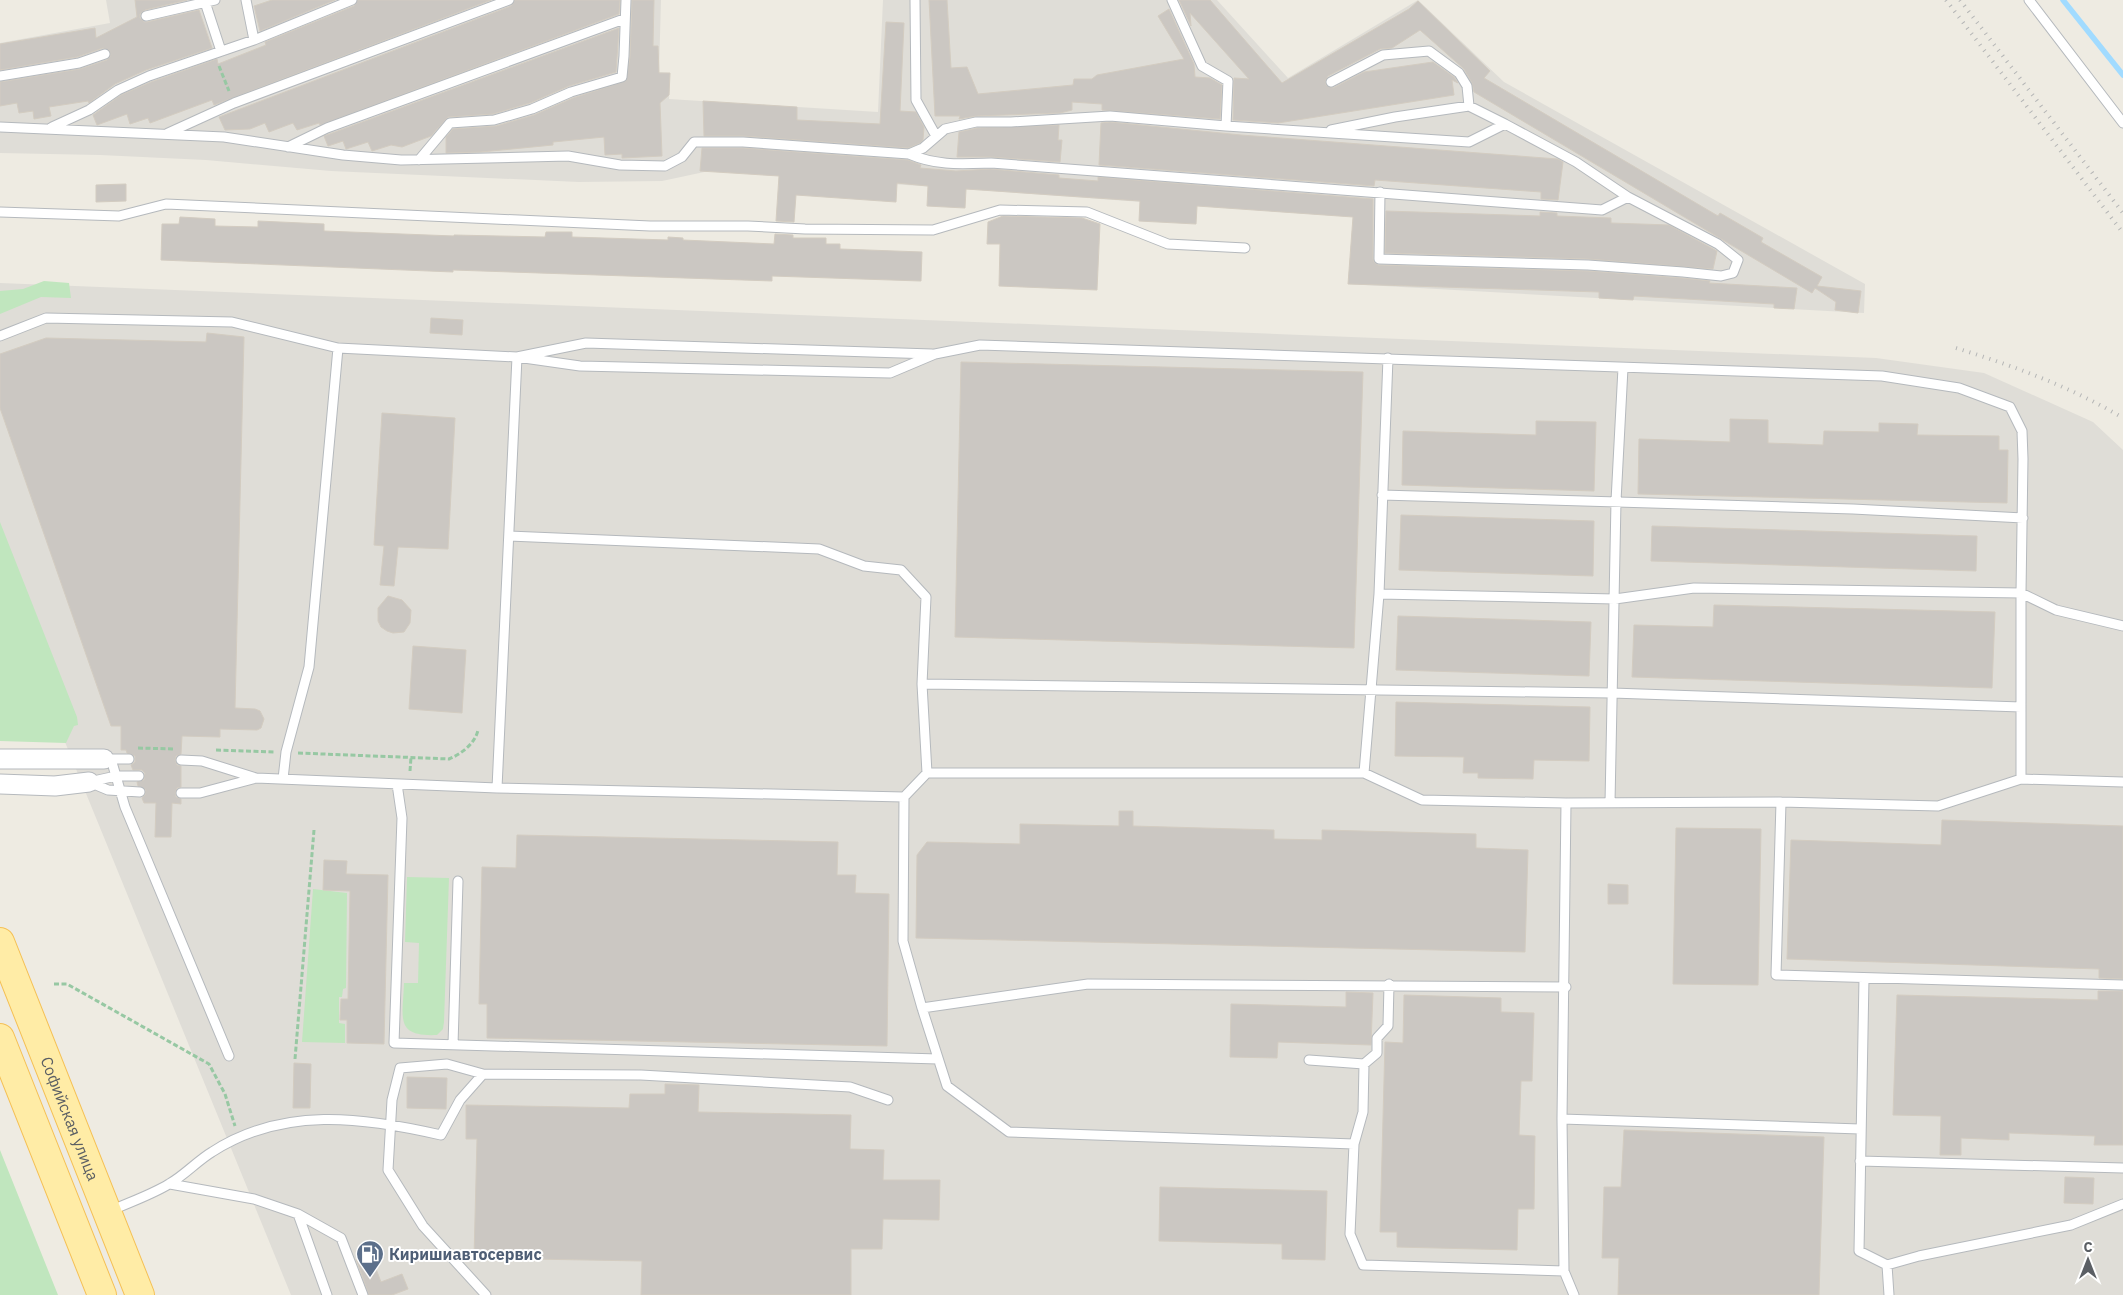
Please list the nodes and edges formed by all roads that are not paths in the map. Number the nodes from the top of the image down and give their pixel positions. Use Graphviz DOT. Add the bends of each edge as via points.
graph roads {
  1 [pos="215,0"];
  2 [pos="246,0"];
  3 [pos="352,0"];
  4 [pos="509,0"];
  5 [pos="626,0"];
  6 [pos="915,0"];
  7 [pos="1172,0"];
  8 [pos="2029,0"];
  9 [pos="205,2"];
  10 [pos="146,16"];
  11 [pos="624,19"];
  12 [pos="254,40"];
  13 [pos="218,52"];
  14 [pos="105,54"];
  15 [pos="0,76"];
  16 [pos="1331,82"];
  17 [pos="1468,106"];
  18 [pos="2123,123"];
  19 [pos="1505,124"];
  20 [pos="1226,126"];
  21 [pos="0,127"];
  22 [pos="49,128"];
  23 [pos="1321,132"];
  24 [pos="166,134"];
  25 [pos="936,136"];
  26 [pos="288,147"];
  27 [pos="909,154"];
  28 [pos="419,160"];
  29 [pos="1380,192"];
  30 [pos="1628,197"];
  31 [pos="0,212"];
  32 [pos="1245,248"];
  33 [pos="0,336"];
  34 [pos="338,348"];
  35 [pos="935,354"];
  36 [pos="517,357"];
  37 [pos="1388,358"];
  38 [pos="1622,368"];
  39 [pos="1382,495"];
  40 [pos="1616,501"];
  41 [pos="2023,518"];
  42 [pos="509,536"];
  43 [pos="1379,594"];
  44 [pos="2021,594"];
  45 [pos="1615,599"];
  46 [pos="2123,626"];
  47 [pos="922,684"];
  48 [pos="1371,688"];
  49 [pos="1612,693"];
  50 [pos="2021,707"];
  51 [pos="0,759"];
  52 [pos="108,759"];
  53 [pos="129,760"];
  54 [pos="181,760"];
  55 [pos="926,773"];
  56 [pos="1364,773"];
  57 [pos="116,776"];
  58 [pos="139,776"];
  59 [pos="256,778"];
  60 [pos="283,779"];
  61 [pos="2021,779"];
  62 [pos="89,782"];
  63 [pos="2123,782"];
  64 [pos="0,784"];
  65 [pos="398,784"];
  66 [pos="497,788"];
  67 [pos="120,791"];
  68 [pos="140,792"];
  69 [pos="181,793"];
  70 [pos="904,797"];
  71 [pos="1780,802"];
  72 [pos="1566,803"];
  73 [pos="1610,803"];
  74 [pos="458,881"];
  75 [pos="0,942"];
  76 [pos="1864,978"];
  77 [pos="1389,984"];
  78 [pos="2123,984"];
  79 [pos="1566,987"];
  80 [pos="922,1008"];
  81 [pos="0,1038"];
  82 [pos="453,1045"];
  83 [pos="229,1056"];
  84 [pos="938,1059"];
  85 [pos="1309,1060"];
  86 [pos="1364,1064"];
  87 [pos="483,1074"];
  88 [pos="888,1100"];
  89 [pos="1562,1119"];
  90 [pos="390,1123"];
  91 [pos="1860,1129"];
  92 [pos="1354,1144"];
  93 [pos="1860,1161"];
  94 [pos="2123,1168"];
  95 [pos="170,1184"];
  96 [pos="2123,1204"];
  97 [pos="107,1212"];
  98 [pos="298,1214"];
  99 [pos="1886,1265"];
  100 [pos="1564,1271"];
  101 [pos="102,1295"];
  102 [pos="140,1295"];
  103 [pos="327,1295"];
  104 [pos="363,1295"];
  105 [pos="486,1295"];
  106 [pos="1574,1295"];
  107 [pos="1889,1295"];
  1 -- 9 [label="lane"];
  2 -- 12 [label="lane"];
  3 -- 12 [label="lane"];
  4 -- 24 [label="lane" via="234,103"];
  5 -- 11 [label="lane"];
  6 -- 25 [label="lane" via="916,100"];
  7 -- 20 [label="lane" via="1202,66 1228,81"];
  8 -- 18 [label="lane"];
  9 -- 10 [label="lane"];
  9 -- 13 [label="lane"];
  11 -- 26 [label="lane" via="327,128"];
  11 -- 28 [label="lane" via="622,77 494,120 450,124"];
  12 -- 13 [label="lane"];
  13 -- 22 [label="lane" via="118,90 89,110"];
  14 -- 15 [label="lane" via="79,63"];
  16 -- 17 [label="lane" via="1383,55 1430,51 1459,72 1467,86"];
  17 -- 19 [label="lane"];
  17 -- 23 [label="lane"];
  19 -- 23 [label="lane" via="1469,142"];
  19 -- 30 [label="lane" via="1576,162"];
  20 -- 23 [label="lane"];
  20 -- 25 [label="lane" via="1110,116 976,122 945,129"];
  21 -- 22 [label="lane"];
  22 -- 24 [label="lane"];
  24 -- 26 [label="lane" via="224,137"];
  25 -- 27 [label="lane" via="923,148"];
  26 -- 28 [label="lane" via="343,155"];
  27 -- 28 [label="lane" via="743,142 694,142 682,157 665,166 620,166 568,156"];
  27 -- 29 [label="lane" via="927,162 991,163"];
  29 -- 30 [label="lane" via="1602,210"];
  29 -- 30 [label="lane" via="1379,259 1588,265 1721,276 1733,272 1738,260 1718,244"];
  31 -- 32 [label="lane" via="119,216 166,204 650,226 913,230 933,230 1000,210 1087,212 1168,244"];
  33 -- 34 [label="lane" via="46,318 232,322"];
  34 -- 36 [label="lane"];
  34 -- 60 [label="lane" via="309,667 286,752"];
  35 -- 36 [label="lane" via="586,343"];
  35 -- 36 [label="lane" via="890,373 580,366"];
  35 -- 37 [label="lane" via="980,345"];
  36 -- 42 [label="lane"];
  37 -- 38 [label="lane"];
  37 -- 39 [label="lane"];
  38 -- 40 [label="lane"];
  38 -- 41 [label="lane" via="1882,376 1959,388 2010,407 2022,430"];
  39 -- 40 [label="lane"];
  39 -- 43 [label="lane"];
  40 -- 41 [label="lane"];
  40 -- 45 [label="lane"];
  41 -- 44 [label="lane"];
  42 -- 47 [label="lane" via="819,549 864,566 901,570 926,598"];
  42 -- 66 [label="lane"];
  43 -- 45 [label="lane"];
  43 -- 48 [label="lane"];
  44 -- 45 [label="lane" via="1694,588"];
  44 -- 46 [label="lane" via="2056,610"];
  44 -- 50 [label="lane"];
  45 -- 49 [label="lane"];
  47 -- 48 [label="lane"];
  47 -- 55 [label="lane"];
  48 -- 49 [label="lane"];
  48 -- 56 [label="lane"];
  49 -- 50 [label="lane"];
  49 -- 73 [label="lane"];
  50 -- 61 [label="lane"];
  51 -- 52 [label="street"];
  52 -- 53 [label="lane"];
  52 -- 57 [label="lane"];
  54 -- 59 [label="lane" via="202,761"];
  55 -- 56 [label="lane"];
  55 -- 70 [label="lane"];
  56 -- 72 [label="lane" via="1422,800"];
  57 -- 58 [label="lane"];
  57 -- 62 [label="lane"];
  57 -- 67 [label="lane"];
  59 -- 60 [label="lane"];
  59 -- 69 [label="lane" via="200,793"];
  60 -- 65 [label="lane"];
  61 -- 63 [label="lane"];
  61 -- 71 [label="lane" via="1938,806"];
  62 -- 64 [label="street" via="55,786"];
  62 -- 67 [label="lane"];
  65 -- 66 [label="lane"];
  65 -- 82 [label="lane" via="402,818 394,1043"];
  66 -- 70 [label="lane"];
  67 -- 68 [label="lane"];
  67 -- 83 [label="lane"];
  70 -- 80 [label="lane" via="903,941"];
  71 -- 73 [label="lane"];
  71 -- 76 [label="lane" via="1776,975"];
  72 -- 73 [label="lane"];
  72 -- 79 [label="lane"];
  74 -- 82 [label="lane"];
  75 -- 97 [label="main road, Софийская улица"];
  76 -- 78 [label="lane"];
  76 -- 91 [label="lane"];
  77 -- 79 [label="lane"];
  77 -- 80 [label="lane" via="1088,984"];
  77 -- 86 [label="lane" via="1388,1026 1377,1038 1376,1053"];
  79 -- 89 [label="lane"];
  80 -- 84 [label="lane"];
  81 -- 101 [label="main road"];
  82 -- 84 [label="lane"];
  84 -- 92 [label="lane" via="947,1086 1009,1132"];
  85 -- 86 [label="lane"];
  86 -- 92 [label="lane" via="1362,1112"];
  87 -- 88 [label="lane" via="641,1075 850,1086"];
  87 -- 90 [label="lane" via="460,1100 441,1135"];
  87 -- 90 [label="lane" via="447,1064 400,1068"];
  89 -- 91 [label="lane"];
  89 -- 100 [label="lane"];
  90 -- 95 [label="lane" via="302,1120 259,1129 213,1151"];
  90 -- 105 [label="lane" via="388,1170 423,1226"];
  91 -- 93 [label="lane"];
  92 -- 100 [label="lane" via="1350,1234 1363,1265"];
  93 -- 94 [label="lane"];
  93 -- 99 [label="lane" via="1859,1251"];
  95 -- 97 [label="lane"];
  95 -- 98 [label="lane" via="254,1199"];
  96 -- 99 [label="lane" via="2071,1225"];
  97 -- 102 [label="main road, Софийская улица"];
  98 -- 103 [label="lane"];
  98 -- 104 [label="lane" via="341,1238"];
  99 -- 107 [label="lane"];
  100 -- 106 [label="lane"];
}
